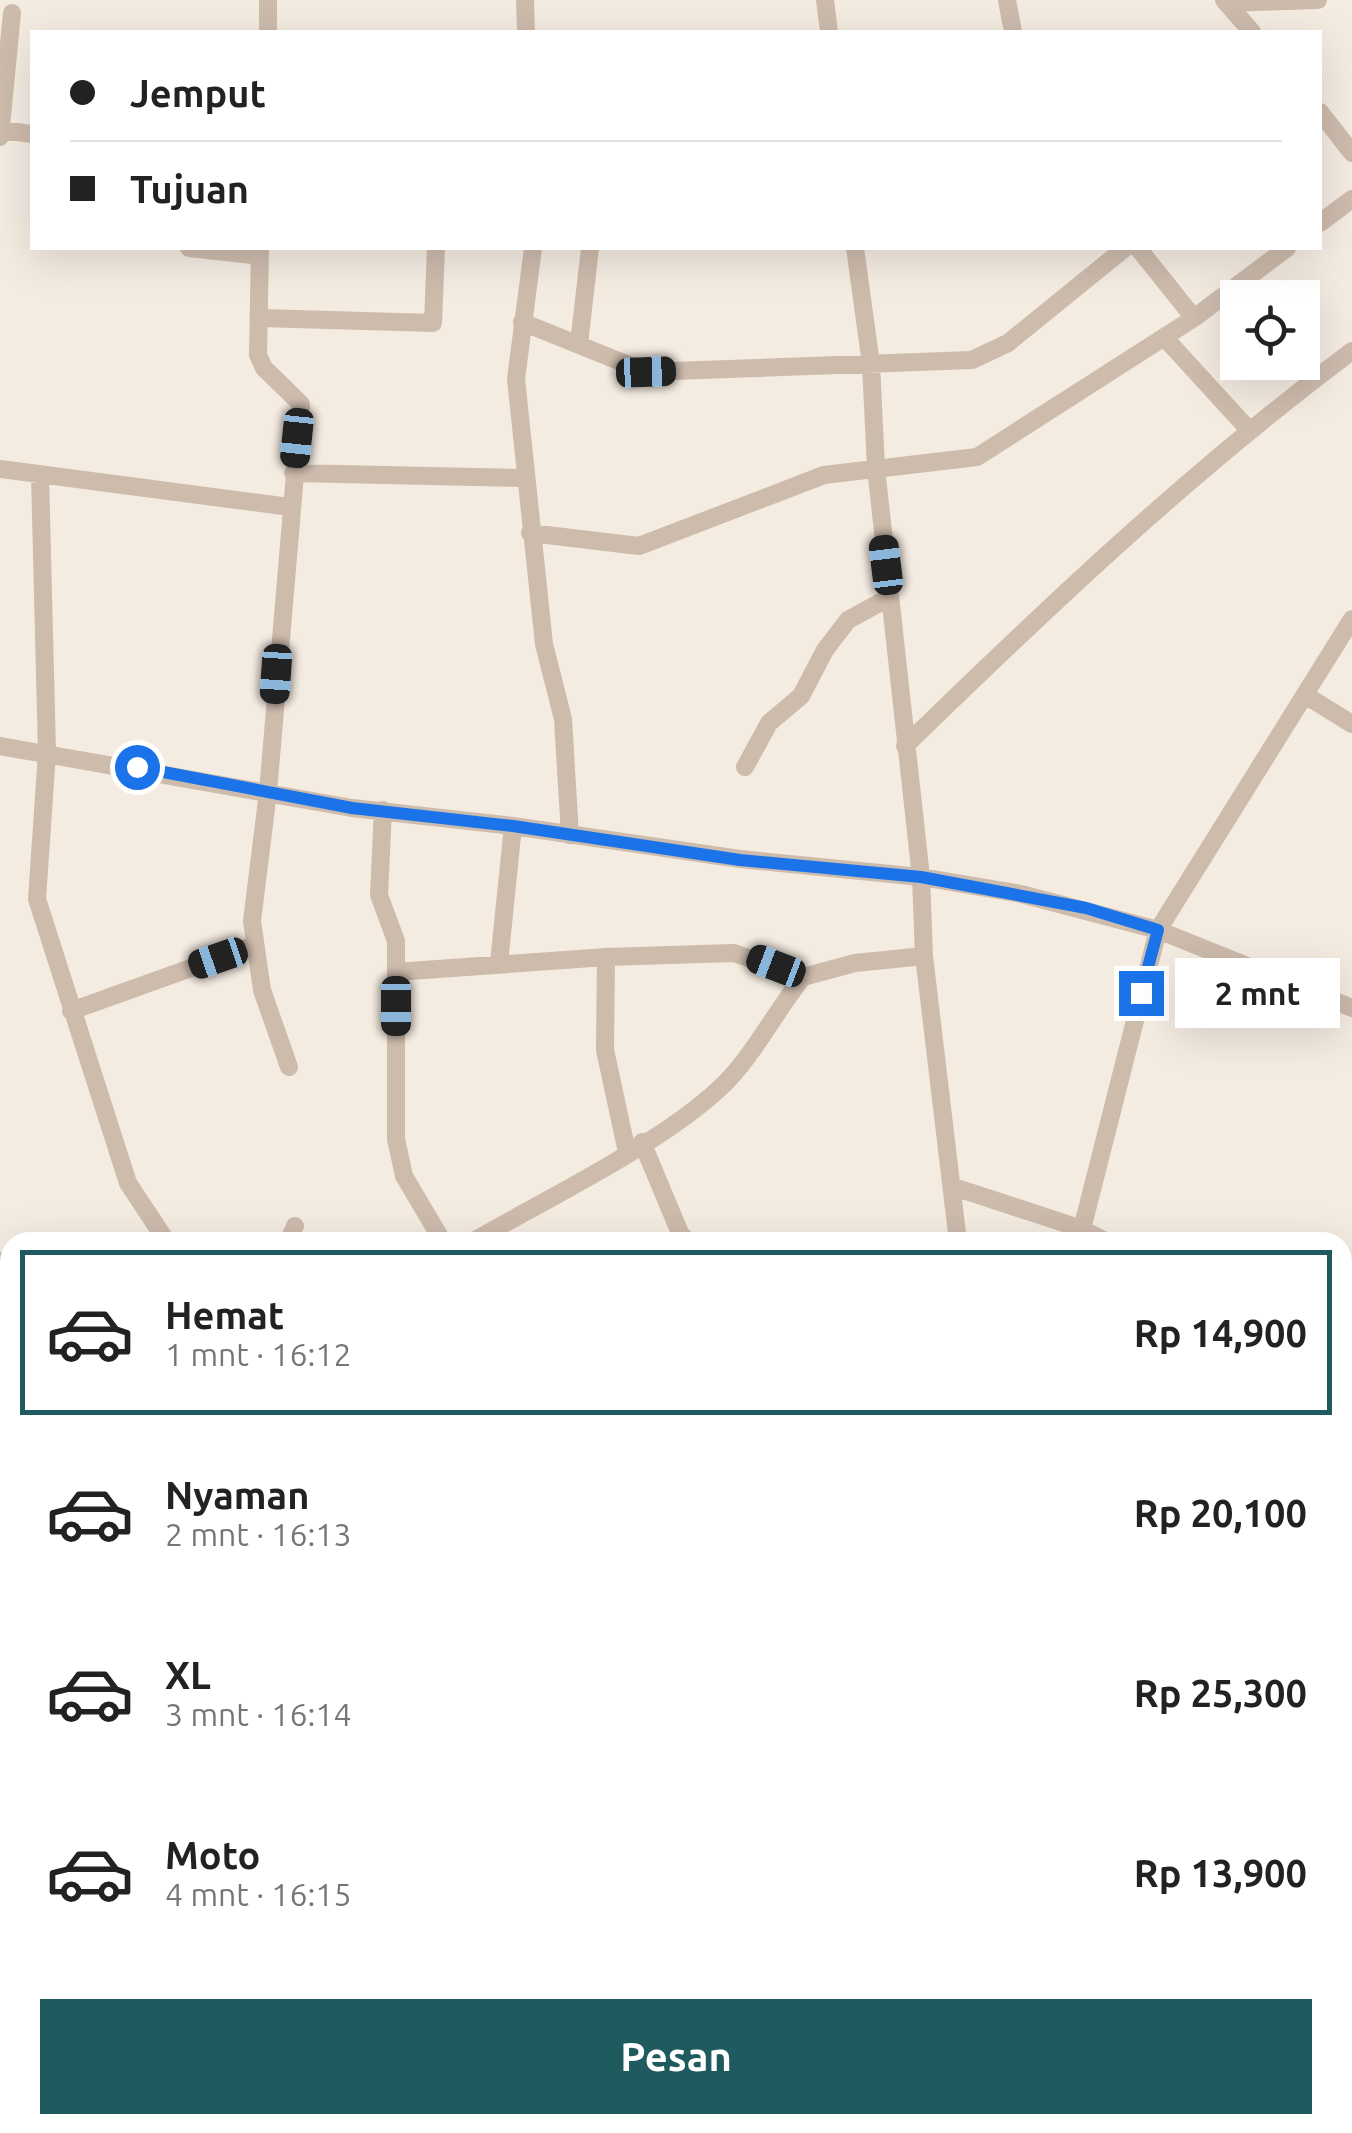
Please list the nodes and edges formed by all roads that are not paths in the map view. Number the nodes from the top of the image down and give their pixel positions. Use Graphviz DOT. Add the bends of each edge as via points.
graph roads {
  1 [pos="268,0"];
  2 [pos="525,0"];
  3 [pos="1007,0"];
  4 [pos="1318,0"];
  5 [pos="831,2"];
  6 [pos="1225,2"];
  7 [pos="12,13"];
  8 [pos="268,30"];
  9 [pos="526,30"];
  10 [pos="829,30"];
  11 [pos="1013,30"];
  12 [pos="1250,30"];
  13 [pos="1322,114"];
  14 [pos="0,132"];
  15 [pos="30,134"];
  16 [pos="1350,143"];
  17 [pos="1352,199"];
  18 [pos="1322,222"];
  19 [pos="224,250"];
  20 [pos="436,250"];
  21 [pos="533,250"];
  22 [pos="590,250"];
  23 [pos="855,250"];
  24 [pos="1123,250"];
  25 [pos="1140,250"];
  26 [pos="1285,250"];
  27 [pos="260,252"];
  28 [pos="261,318"];
  29 [pos="1194,318"];
  30 [pos="522,322"];
  31 [pos="1164,338"];
  32 [pos="579,344"];
  33 [pos="1352,351"];
  34 [pos="871,364"];
  35 [pos="1249,430"];
  36 [pos="876,468"];
  37 [pos="0,469"];
  38 [pos="293,473"];
  39 [pos="40,475"];
  40 [pos="524,478"];
  41 [pos="290,508"];
  42 [pos="530,533"];
  43 [pos="890,597"];
  44 [pos="1352,619"];
  45 [pos="1305,695"];
  46 [pos="1352,724"];
  47 [pos="0,746"];
  48 [pos="905,746"];
  49 [pos="47,753"];
  50 [pos="745,767"];
  51 [pos="268,792"];
  52 [pos="383,810"];
  53 [pos="513,826"];
  54 [pos="570,835"];
  55 [pos="921,877"];
  56 [pos="1158,930"];
  57 [pos="256,946"];
  58 [pos="924,956"];
  59 [pos="606,957"];
  60 [pos="499,963"];
  61 [pos="396,972"];
  62 [pos="802,977"];
  63 [pos="1352,1008"];
  64 [pos="71,1011"];
  65 [pos="289,1067"];
  66 [pos="634,1147"];
  67 [pos="954,1187"];
  68 [pos="1082,1228"];
  69 [pos="158,1232"];
  70 [pos="438,1232"];
  71 [pos="489,1232"];
  72 [pos="680,1232"];
  73 [pos="957,1232"];
  74 [pos="1089,1232"];
  1 -- 8 [label="street"];
  2 -- 9 [label="street"];
  3 -- 11 [label="street"];
  4 -- 6 [label="street"];
  5 -- 10 [label="street"];
  6 -- 12 [label="street"];
  7 -- 14 [label="street"];
  13 -- 16 [label="street"];
  14 -- 15 [label="street"];
  17 -- 18 [label="street"];
  19 -- 27 [label="street"];
  20 -- 28 [label="street" via="432,324"];
  21 -- 30 [label="street"];
  22 -- 32 [label="street"];
  23 -- 34 [label="street"];
  24 -- 34 [label="street" via="992,353 972,360"];
  25 -- 29 [label="street"];
  26 -- 29 [label="street"];
  27 -- 28 [label="street"];
  28 -- 38 [label="street" via="258,355 264,368 301,404"];
  29 -- 31 [label="street"];
  30 -- 32 [label="street"];
  30 -- 40 [label="street" via="516,379"];
  31 -- 35 [label="street"];
  31 -- 36 [label="street" via="977,457"];
  32 -- 34 [label="street" via="646,372"];
  33 -- 35 [label="street"];
  34 -- 36 [label="street"];
  35 -- 48 [label="street" via="1126,533"];
  36 -- 42 [label="street" via="803,480 639,546"];
  36 -- 43 [label="street"];
  37 -- 39 [label="street"];
  38 -- 40 [label="street"];
  38 -- 41 [label="street"];
  39 -- 41 [label="street"];
  39 -- 49 [label="street"];
  40 -- 42 [label="street"];
  41 -- 51 [label="street"];
  42 -- 54 [label="street" via="544,644 564,719"];
  43 -- 48 [label="street"];
  43 -- 50 [label="street" via="848,620 801,696 769,723"];
  44 -- 45 [label="street"];
  45 -- 46 [label="street"];
  45 -- 56 [label="street"];
  47 -- 49 [label="street"];
  48 -- 55 [label="street"];
  49 -- 51 [label="street"];
  49 -- 64 [label="street" via="38,899"];
  51 -- 52 [label="street"];
  51 -- 57 [label="street" via="252,921"];
  52 -- 53 [label="street"];
  52 -- 61 [label="street" via="378,895 396,941"];
  53 -- 54 [label="street"];
  53 -- 60 [label="street"];
  54 -- 55 [label="street"];
  55 -- 56 [label="street" via="1086,908"];
  55 -- 58 [label="street"];
  56 -- 63 [label="street"];
  56 -- 68 [label="street"];
  57 -- 64 [label="street"];
  57 -- 65 [label="street" via="262,990"];
  58 -- 62 [label="street"];
  58 -- 67 [label="street"];
  59 -- 60 [label="street"];
  59 -- 62 [label="street" via="734,953"];
  59 -- 66 [label="street" via="606,1062"];
  60 -- 61 [label="street"];
  61 -- 70 [label="street" via="399,1162"];
  62 -- 66 [label="street" via="722,1086"];
  64 -- 69 [label="street" via="128,1182"];
  66 -- 71 [label="street"];
  66 -- 72 [label="street"];
  67 -- 68 [label="street"];
  67 -- 73 [label="street"];
  68 -- 74 [label="street"];
}
